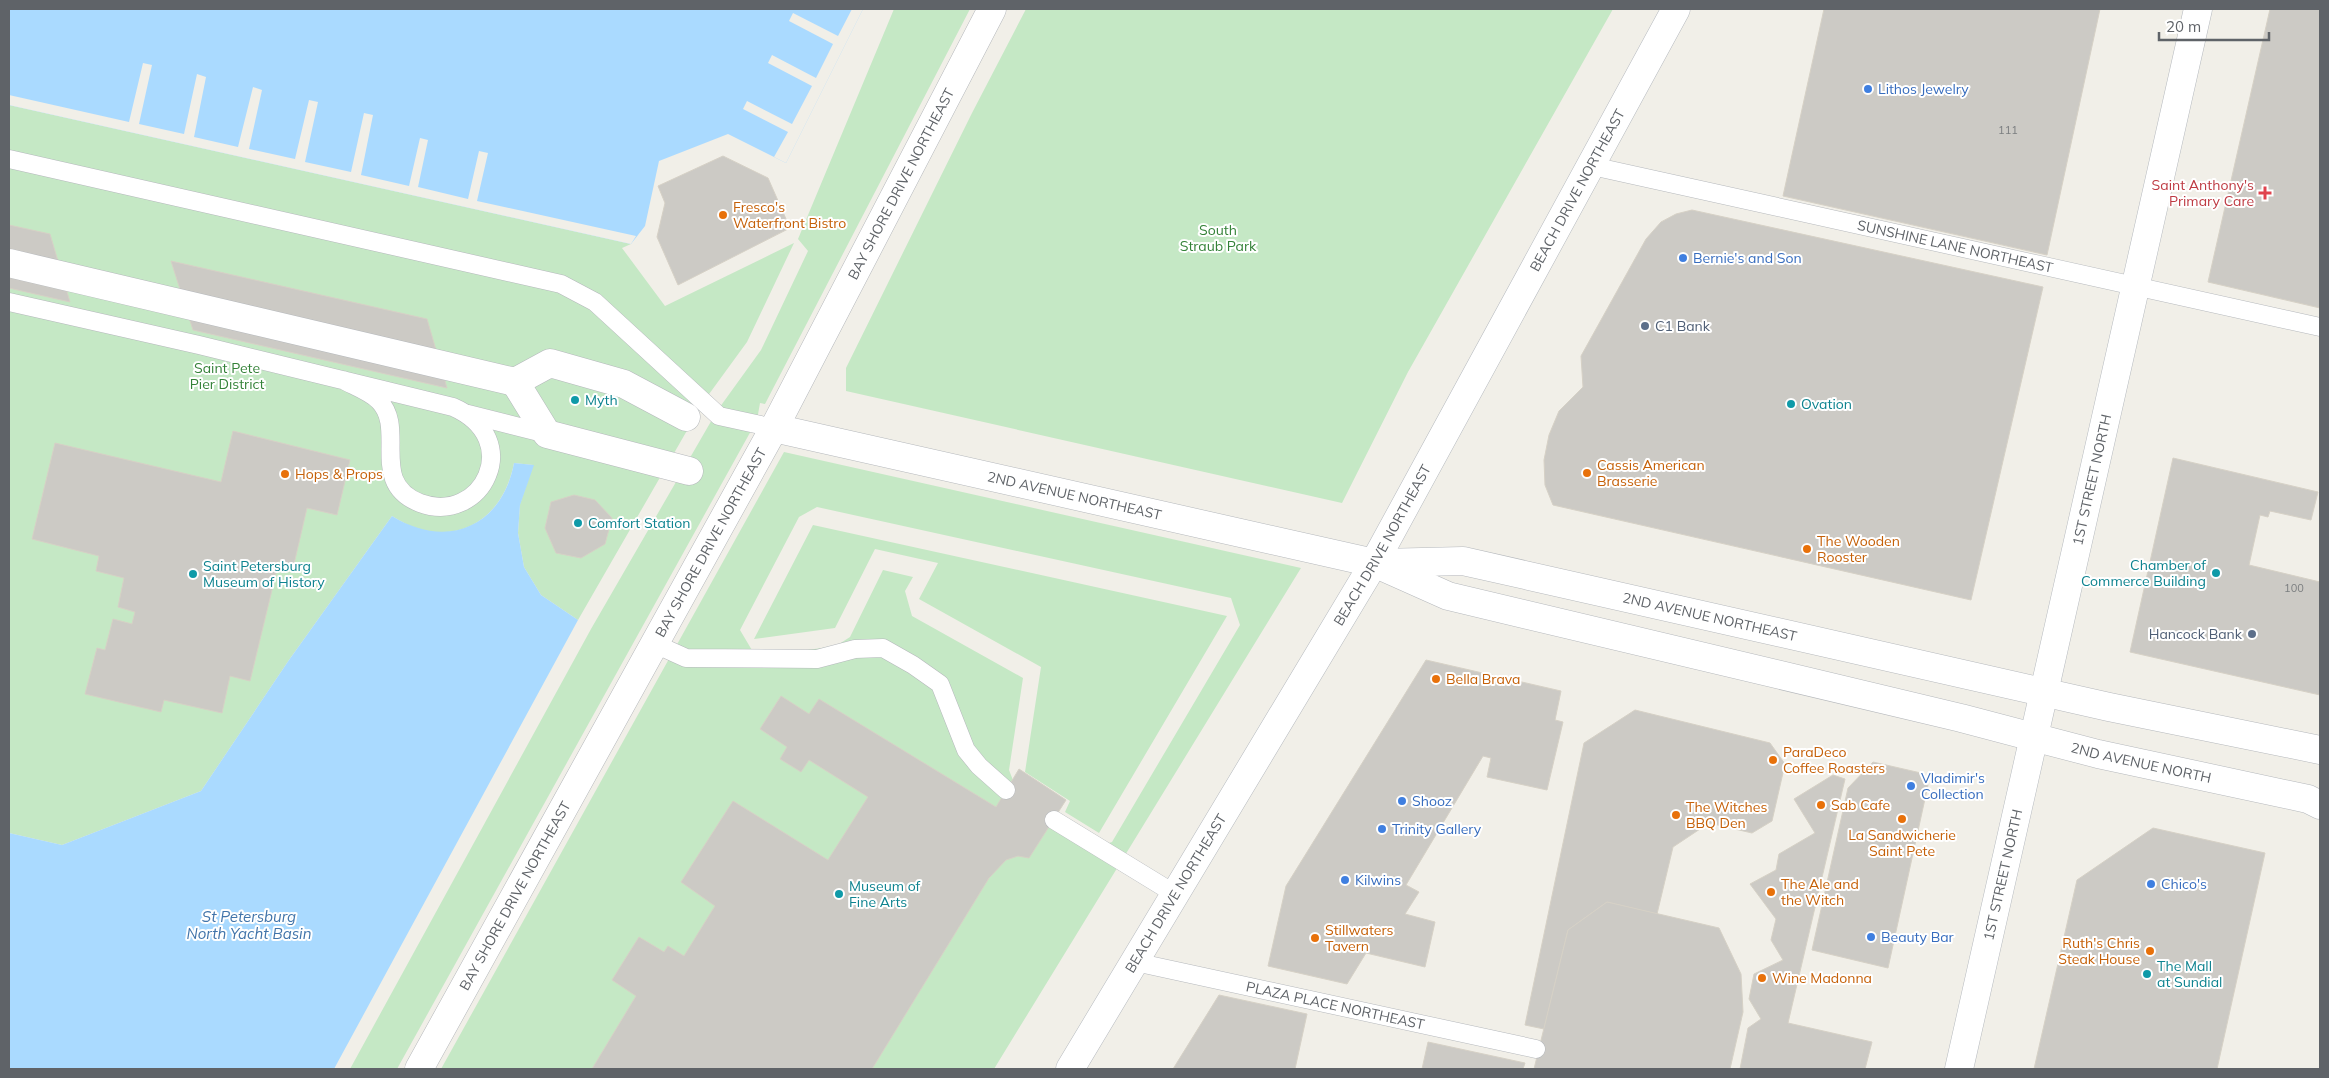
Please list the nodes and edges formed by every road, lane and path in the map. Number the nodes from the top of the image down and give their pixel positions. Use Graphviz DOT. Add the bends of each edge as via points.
graph roads {
  1 [pos="992,9"];
  2 [pos="1676,9"];
  3 [pos="2198,9"];
  4 [pos="9,159"];
  5 [pos="1592,166"];
  6 [pos="9,263"];
  7 [pos="2136,285"];
  8 [pos="9,302"];
  9 [pos="2320,327"];
  10 [pos="343,380"];
  11 [pos="515,382"];
  12 [pos="468,414"];
  13 [pos="686,417"];
  14 [pos="774,428"];
  15 [pos="548,434"];
  16 [pos="689,471"];
  17 [pos="1374,563"];
  18 [pos="654,644"];
  19 [pos="2044,692"];
  20 [pos="1961,718"];
  21 [pos="2033,738"];
  22 [pos="2320,750"];
  23 [pos="1006,790"];
  24 [pos="2320,805"];
  25 [pos="1054,820"];
  26 [pos="1175,894"];
  27 [pos="1136,962"];
  28 [pos="1536,1048"];
  29 [pos="419,1069"];
  30 [pos="1070,1069"];
  31 [pos="1959,1069"];
  1 -- 14 [label="street, BAY SHORE DRIVE NORTHEAST"];
  2 -- 5 [label="street, BEACH DRIVE NORTHEAST"];
  3 -- 7 [label="street, 1ST STREET NORTH"];
  4 -- 14 [label="lane" via="561,284 595,302 720,416"];
  5 -- 7 [label="lane, SUNSHINE LANE NORTHEAST"];
  5 -- 17 [label="street, BEACH DRIVE NORTHEAST"];
  6 -- 11 [label="street"];
  7 -- 9 [label="lane, SUNSHINE LANE NORTHEAST"];
  7 -- 19 [label="street, 1ST STREET NORTH"];
  8 -- 10 [label="lane"];
  10 -- 12 [label="lane" via="453,407"];
  10 -- 12 [label="lane" via="379,400 390,425 389,462 394,479 405,493 436,507 454,506 470,498 482,486 490,470 488,438 480,424"];
  11 -- 13 [label="street" via="550,364 624,384"];
  11 -- 15 [label="street"];
  12 -- 15 [label="lane"];
  14 -- 17 [label="street, 2ND AVENUE NORTHEAST"];
  14 -- 18 [label="street, BAY SHORE DRIVE NORTHEAST"];
  15 -- 16 [label="street"];
  17 -- 19 [label="street, 2ND AVENUE NORTHEAST" via="1463,561"];
  17 -- 20 [label="street, 2ND AVENUE NORTHEAST" via="1448,596"];
  17 -- 26 [label="street, BEACH DRIVE NORTHEAST"];
  18 -- 23 [label="lane" via="686,658 817,659 855,649 883,648 940,684 966,750"];
  18 -- 29 [label="street, BAY SHORE DRIVE NORTHEAST"];
  19 -- 21 [label="street, 1ST STREET NORTH"];
  19 -- 22 [label="street"];
  20 -- 21 [label="street, 2ND AVENUE NORTH"];
  21 -- 24 [label="street, 2ND AVENUE NORTH" via="2308,799"];
  21 -- 31 [label="street, 1ST STREET NORTH"];
  25 -- 26 [label="lane"];
  26 -- 27 [label="street, BEACH DRIVE NORTHEAST"];
  27 -- 28 [label="lane, PLAZA PLACE NORTHEAST"];
  27 -- 30 [label="street, BEACH DRIVE NORTHEAST"];
}
